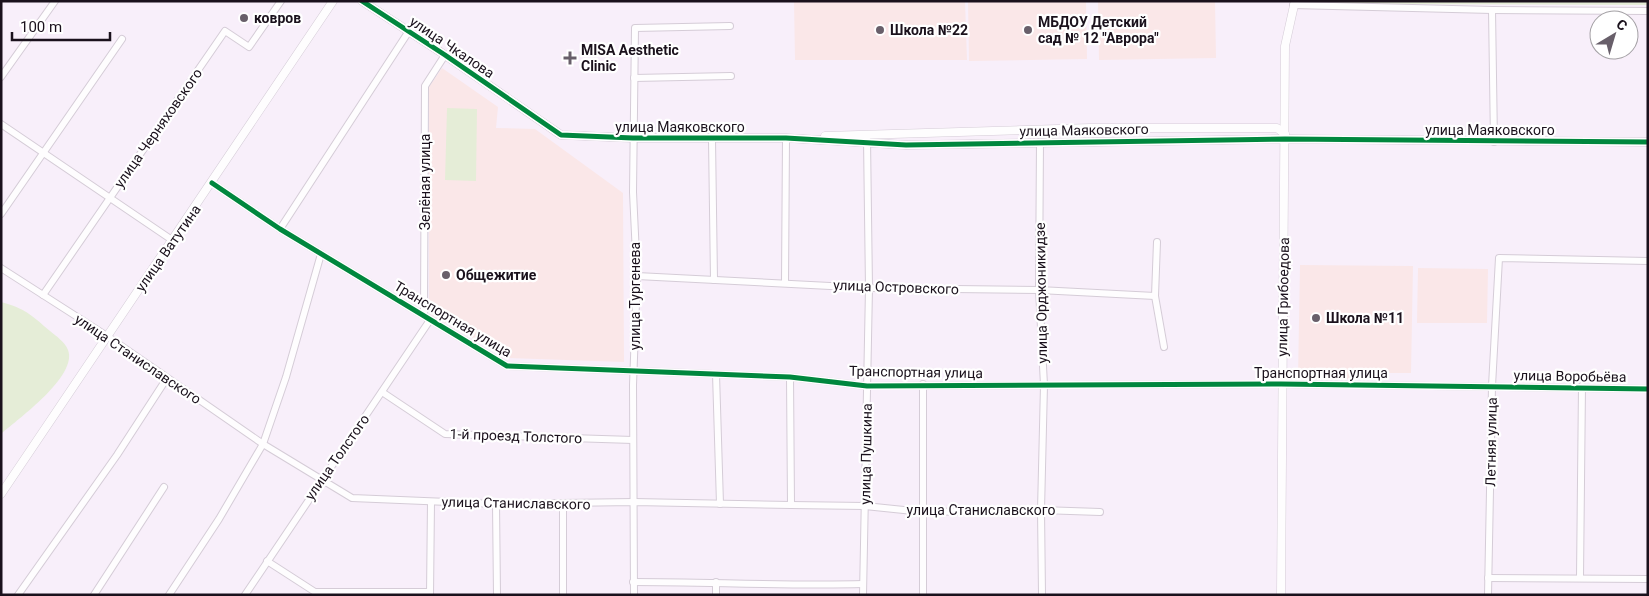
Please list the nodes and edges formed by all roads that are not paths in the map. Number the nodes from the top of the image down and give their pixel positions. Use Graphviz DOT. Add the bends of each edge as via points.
graph roads {
  1 [pos="55,1"];
  2 [pos="281,1"];
  3 [pos="333,1"];
  4 [pos="362,1"];
  5 [pos="1294,3"];
  6 [pos="1492,10"];
  7 [pos="1648,11"];
  8 [pos="730,26"];
  9 [pos="408,31"];
  10 [pos="122,39"];
  11 [pos="445,55"];
  12 [pos="731,76"];
  13 [pos="1,77"];
  14 [pos="634,78"];
  15 [pos="529,112"];
  16 [pos="1,124"];
  17 [pos="868,133"];
  18 [pos="1285,137"];
  19 [pos="633,138"];
  20 [pos="712,138"];
  21 [pos="786,138"];
  22 [pos="867,142"];
  23 [pos="1040,142"];
  24 [pos="1494,142"];
  25 [pos="1648,142"];
  26 [pos="44,151"];
  27 [pos="212,183"];
  28 [pos="110,197"];
  29 [pos="1,214"];
  30 [pos="280,229"];
  31 [pos="172,240"];
  32 [pos="1157,242"];
  33 [pos="321,254"];
  34 [pos="1648,260"];
  35 [pos="1,268"];
  36 [pos="637,276"];
  37 [pos="714,280"];
  38 [pos="785,283"];
  39 [pos="868,288"];
  40 [pos="1039,290"];
  41 [pos="43,295"];
  42 [pos="1155,296"];
  43 [pos="424,315"];
  44 [pos="430,320"];
  45 [pos="107,336"];
  46 [pos="1164,347"];
  47 [pos="634,370"];
  48 [pos="716,374"];
  49 [pos="790,377"];
  50 [pos="167,378"];
  51 [pos="923,384"];
  52 [pos="1281,384"];
  53 [pos="1044,385"];
  54 [pos="867,386"];
  55 [pos="1492,386"];
  56 [pos="1582,386"];
  57 [pos="1648,389"];
  58 [pos="382,392"];
  59 [pos="633,440"];
  60 [pos="263,444"];
  61 [pos="321,480"];
  62 [pos="164,487"];
  63 [pos="1,494"];
  64 [pos="431,502"];
  65 [pos="634,502"];
  66 [pos="496,504"];
  67 [pos="720,504"];
  68 [pos="563,505"];
  69 [pos="791,505"];
  70 [pos="865,506"];
  71 [pos="1041,510"];
  72 [pos="923,512"];
  73 [pos="1100,512"];
  74 [pos="267,562"];
  75 [pos="1488,578"];
  76 [pos="1580,578"];
  77 [pos="1648,579"];
  78 [pos="633,582"];
  79 [pos="716,582"];
  80 [pos="863,584"];
  81 [pos="786,586"];
  82 [pos="430,593"];
  83 [pos="18,595"];
  84 [pos="94,595"];
  85 [pos="169,595"];
  86 [pos="245,595"];
  87 [pos="497,595"];
  88 [pos="563,595"];
  89 [pos="634,595"];
  90 [pos="716,595"];
  91 [pos="786,595"];
  92 [pos="863,595"];
  93 [pos="923,595"];
  94 [pos="1042,595"];
  95 [pos="1281,595"];
  96 [pos="1488,595"];
  1 -- 13 [label="street"];
  2 -- 28 [label="street, улица Черняховского" via="249,47 225,31"];
  3 -- 27 [label="street, улица Ватутина"];
  4 -- 9 [label="street, улица Чкалова"];
  5 -- 6 [label="street"];
  5 -- 18 [label="street, улица Грибоедова" via="1285,46"];
  6 -- 7 [label="street"];
  6 -- 24 [label="street"];
  8 -- 14 [label="street, улица Тургенева" via="635,28"];
  9 -- 11 [label="street, улица Чкалова"];
  9 -- 30 [label="street"];
  10 -- 26 [label="street"];
  11 -- 15 [label="street, улица Чкалова"];
  11 -- 43 [label="street, Зелёная улица" via="426,86"];
  12 -- 14 [label="street"];
  14 -- 19 [label="street, улица Тургенева"];
  15 -- 19 [label="street, улица Маяковского" via="561,135"];
  16 -- 26 [label="street"];
  17 -- 18 [label="street, улица Маяковского" via="1277,128"];
  17 -- 21 [label="street, улица Маяковского"];
  17 -- 22 [label="street, улица Пушкина"];
  18 -- 23 [label="street, улица Маяковского"];
  18 -- 24 [label="street, улица Маяковского"];
  18 -- 52 [label="street, улица Грибоедова"];
  19 -- 20 [label="street, улица Маяковского"];
  19 -- 36 [label="street, улица Тургенева"];
  20 -- 21 [label="street, улица Маяковского"];
  20 -- 37 [label="street"];
  21 -- 22 [label="street, улица Маяковского"];
  21 -- 38 [label="street"];
  22 -- 23 [label="street, улица Маяковского" via="906,145"];
  22 -- 39 [label="street, улица Пушкина"];
  23 -- 40 [label="street, улица Орджоникидзе"];
  24 -- 25 [label="street, улица Маяковского"];
  26 -- 28 [label="street"];
  26 -- 29 [label="street"];
  27 -- 30 [label="street, Транспортная улица"];
  27 -- 31 [label="street, улица Ватутина"];
  28 -- 31 [label="street"];
  28 -- 41 [label="street, улица Черняховского"];
  30 -- 33 [label="street, Транспортная улица"];
  31 -- 45 [label="street, улица Ватутина"];
  32 -- 42 [label="street"];
  33 -- 43 [label="street, Транспортная улица"];
  33 -- 60 [label="street"];
  34 -- 55 [label="street, Летняя улица" via="1499,258"];
  35 -- 41 [label="street, улица Станиславского"];
  36 -- 37 [label="street, улица Островского"];
  36 -- 47 [label="street, улица Тургенева"];
  37 -- 38 [label="street, улица Островского"];
  38 -- 39 [label="street, улица Островского"];
  39 -- 40 [label="street, улица Островского"];
  39 -- 54 [label="street, улица Пушкина"];
  40 -- 42 [label="street, улица Островского"];
  40 -- 53 [label="street, улица Орджоникидзе"];
  41 -- 45 [label="street, улица Станиславского"];
  42 -- 46 [label="street"];
  43 -- 44 [label="street, Транспортная улица"];
  44 -- 47 [label="street, Транспортная улица" via="507,366"];
  44 -- 58 [label="street, улица Толстого"];
  45 -- 50 [label="street, улица Станиславского"];
  45 -- 63 [label="street, улица Ватутина"];
  47 -- 48 [label="street, Транспортная улица"];
  47 -- 59 [label="street, улица Тургенева"];
  48 -- 49 [label="street, Транспортная улица"];
  48 -- 67 [label="street"];
  49 -- 54 [label="street, Транспортная улица"];
  49 -- 69 [label="street"];
  50 -- 60 [label="street, улица Станиславского"];
  50 -- 83 [label="street"];
  51 -- 53 [label="street, Транспортная улица"];
  51 -- 54 [label="street, Транспортная улица"];
  51 -- 72 [label="street"];
  52 -- 53 [label="street, Транспортная улица"];
  52 -- 55 [label="street, Транспортная улица"];
  52 -- 95 [label="street, улица Грибоедова"];
  53 -- 71 [label="street, улица Орджоникидзе"];
  54 -- 70 [label="street, улица Пушкина"];
  55 -- 56 [label="street, улица Воробьёва"];
  55 -- 75 [label="street, Летняя улица"];
  56 -- 57 [label="street, улица Воробьёва"];
  56 -- 76 [label="street"];
  58 -- 59 [label="street, 1-й проезд Толстого" via="445,434"];
  58 -- 61 [label="street, улица Толстого"];
  59 -- 65 [label="street, улица Тургенева"];
  60 -- 61 [label="street, улица Станиславского"];
  60 -- 85 [label="street"];
  61 -- 64 [label="street, улица Станиславского" via="352,498"];
  61 -- 74 [label="street, улица Толстого"];
  62 -- 84 [label="street"];
  64 -- 66 [label="street, улица Станиславского"];
  64 -- 82 [label="street"];
  65 -- 67 [label="street, улица Станиславского"];
  65 -- 68 [label="street, улица Станиславского"];
  65 -- 78 [label="street, улица Тургенева"];
  66 -- 68 [label="street, улица Станиславского"];
  66 -- 87 [label="street"];
  67 -- 69 [label="street, улица Станиславского"];
  68 -- 88 [label="street"];
  69 -- 70 [label="street, улица Станиславского"];
  70 -- 72 [label="street, улица Станиславского"];
  70 -- 80 [label="street, улица Пушкина"];
  71 -- 72 [label="street, улица Станиславского"];
  71 -- 73 [label="street, улица Станиславского"];
  71 -- 94 [label="street, улица Орджоникидзе"];
  72 -- 93 [label="street"];
  74 -- 82 [label="street" via="315,592"];
  74 -- 86 [label="street, улица Толстого"];
  75 -- 76 [label="street"];
  75 -- 96 [label="street, Летняя улица"];
  76 -- 77 [label="street"];
  78 -- 79 [label="street"];
  78 -- 89 [label="street, улица Тургенева"];
  79 -- 81 [label="street"];
  79 -- 90 [label="street"];
  80 -- 81 [label="street"];
  80 -- 92 [label="street, улица Пушкина"];
  81 -- 91 [label="street"];
}
